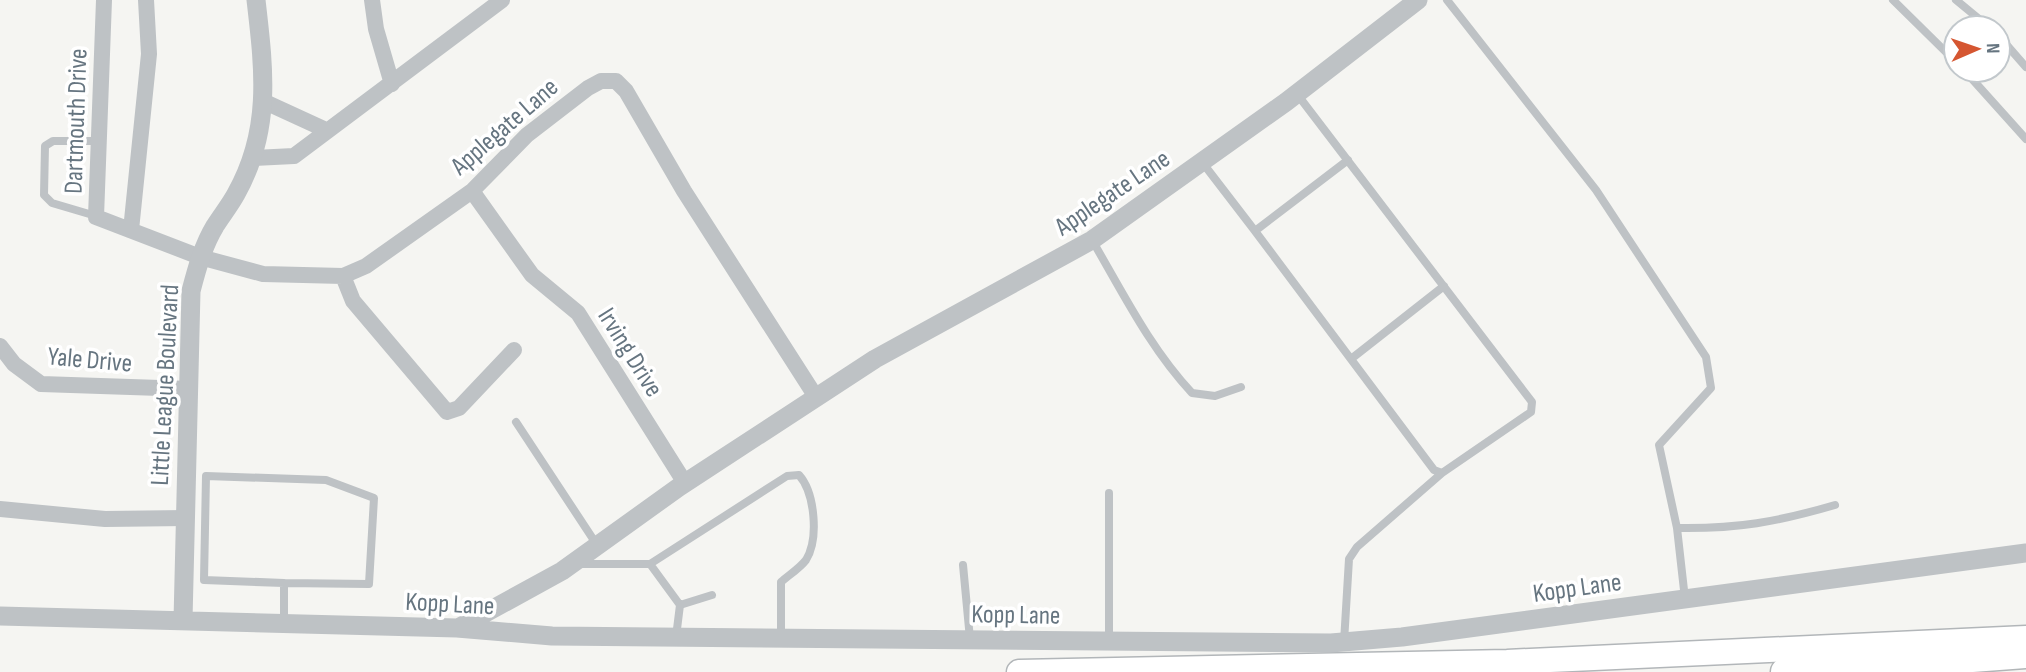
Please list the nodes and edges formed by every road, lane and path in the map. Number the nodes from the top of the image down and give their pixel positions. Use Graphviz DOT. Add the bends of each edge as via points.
graph roads {
  1 [pos="104,0"];
  2 [pos="146,0"];
  3 [pos="256,0"];
  4 [pos="372,0"];
  5 [pos="502,0"];
  6 [pos="1418,0"];
  7 [pos="1447,0"];
  8 [pos="1893,0"];
  9 [pos="1956,0"];
  10 [pos="1973,14"];
  11 [pos="1942,48"];
  12 [pos="2012,52"];
  13 [pos="2026,67"];
  14 [pos="392,84"];
  15 [pos="1977,84"];
  16 [pos="1297,94"];
  17 [pos="265,102"];
  18 [pos="326,130"];
  19 [pos="2026,139"];
  20 [pos="99,141"];
  21 [pos="253,158"];
  22 [pos="1348,160"];
  23 [pos="1202,162"];
  24 [pos="472,191"];
  25 [pos="96,216"];
  26 [pos="131,230"];
  27 [pos="1255,231"];
  28 [pos="1092,240"];
  29 [pos="200,257"];
  30 [pos="343,276"];
  31 [pos="1444,286"];
  32 [pos="0,346"];
  33 [pos="514,350"];
  34 [pos="1351,359"];
  35 [pos="1241,387"];
  36 [pos="190,389"];
  37 [pos="816,397"];
  38 [pos="516,422"];
  39 [pos="1442,473"];
  40 [pos="685,483"];
  41 [pos="1109,493"];
  42 [pos="1835,505"];
  43 [pos="0,509"];
  44 [pos="186,519"];
  45 [pos="1677,528"];
  46 [pos="597,545"];
  47 [pos="2026,553"];
  48 [pos="570,564"];
  49 [pos="650,564"];
  50 [pos="964,565"];
  51 [pos="284,583"];
  52 [pos="712,595"];
  53 [pos="1685,599"];
  54 [pos="680,605"];
  55 [pos="0,616"];
  56 [pos="183,620"];
  57 [pos="284,623"];
  58 [pos="457,628"];
  59 [pos="676,637"];
  60 [pos="781,638"];
  61 [pos="2026,638"];
  62 [pos="970,640"];
  63 [pos="1109,642"];
  64 [pos="1344,642"];
  65 [pos="2026,654"];
  66 [pos="1019,672"];
  67 [pos="1785,672"];
  1 -- 20 [label="street, Dartmouth Drive"];
  2 -- 26 [label="street" via="149,54"];
  3 -- 17 [label="street, Little League Boulevard"];
  4 -- 14 [label="street"];
  5 -- 14 [label="street"];
  6 -- 16 [label="street, Applegate Lane"];
  7 -- 45 [label="lane" via="1596,190 1706,358 1712,388 1659,445"];
  8 -- 11 [label="lane"];
  9 -- 10 [label="lane"];
  12 -- 13 [label="lane"];
  14 -- 18 [label="street"];
  15 -- 19 [label="lane"];
  16 -- 22 [label="lane"];
  16 -- 23 [label="street, Applegate Lane"];
  17 -- 18 [label="street"];
  17 -- 21 [label="street, Little League Boulevard"];
  18 -- 21 [label="street" via="294,156"];
  20 -- 25 [label="street, Dartmouth Drive"];
  20 -- 25 [label="lane" via="53,141 45,146 44,195 52,203"];
  21 -- 29 [label="street, Little League Boulevard"];
  22 -- 27 [label="lane"];
  22 -- 31 [label="lane"];
  23 -- 27 [label="lane"];
  23 -- 28 [label="street, Applegate Lane"];
  24 -- 30 [label="street, Applegate Lane" via="366,266"];
  24 -- 37 [label="street, Applegate Lane" via="527,135 588,88 601,80 616,81"];
  24 -- 40 [label="street, Irving Drive" via="532,275 578,313"];
  25 -- 26 [label="street, Dartmouth Drive"];
  26 -- 29 [label="street, Dartmouth Drive"];
  27 -- 34 [label="lane"];
  28 -- 35 [label="lane" via="1133,313 1192,393 1215,396"];
  28 -- 37 [label="street, Applegate Lane" via="874,359"];
  29 -- 30 [label="street, Applegate Lane" via="263,274"];
  29 -- 36 [label="street, Little League Boulevard" via="191,291"];
  30 -- 33 [label="street" via="353,301 447,412 459,408"];
  31 -- 34 [label="lane"];
  31 -- 39 [label="lane" via="1532,402 1531,412"];
  32 -- 36 [label="street, Yale Drive" via="14,364 41,384"];
  34 -- 39 [label="lane" via="1434,470"];
  36 -- 44 [label="street, Little League Boulevard"];
  37 -- 40 [label="street, Applegate Lane"];
  38 -- 46 [label="lane"];
  39 -- 64 [label="lane" via="1349,559"];
  40 -- 46 [label="street, Applegate Lane"];
  41 -- 63 [label="lane"];
  42 -- 45 [label="lane" via="1774,523 1726,529"];
  43 -- 44 [label="street" via="105,519"];
  44 -- 56 [label="street, Little League Boulevard"];
  45 -- 53 [label="lane"];
  46 -- 48 [label="street, Applegate Lane"];
  47 -- 53 [label="street, Kopp Lane"];
  48 -- 49 [label="lane"];
  48 -- 58 [label="street, Applegate Lane"];
  49 -- 54 [label="lane"];
  49 -- 60 [label="lane" via="787,475 799,475 805,482 814,526 812,547 805,562 781,582"];
  50 -- 62 [label="lane"];
  51 -- 51 [label="lane" via="369,584 374,498 326,480 206,476 204,580"];
  51 -- 57 [label="lane"];
  52 -- 54 [label="lane"];
  53 -- 64 [label="street, Kopp Lane"];
  54 -- 59 [label="lane"];
  55 -- 56 [label="street, Kopp Lane"];
  56 -- 57 [label="street, Kopp Lane"];
  57 -- 58 [label="street, Kopp Lane"];
  58 -- 59 [label="street, Kopp Lane" via="552,636"];
  59 -- 60 [label="street, Kopp Lane"];
  60 -- 62 [label="street, Kopp Lane"];
  61 -- 66 [label="main road" via="1507,662"];
  62 -- 63 [label="street, Kopp Lane"];
  63 -- 64 [label="street, Kopp Lane"];
  65 -- 67 [label="highway"];
}
